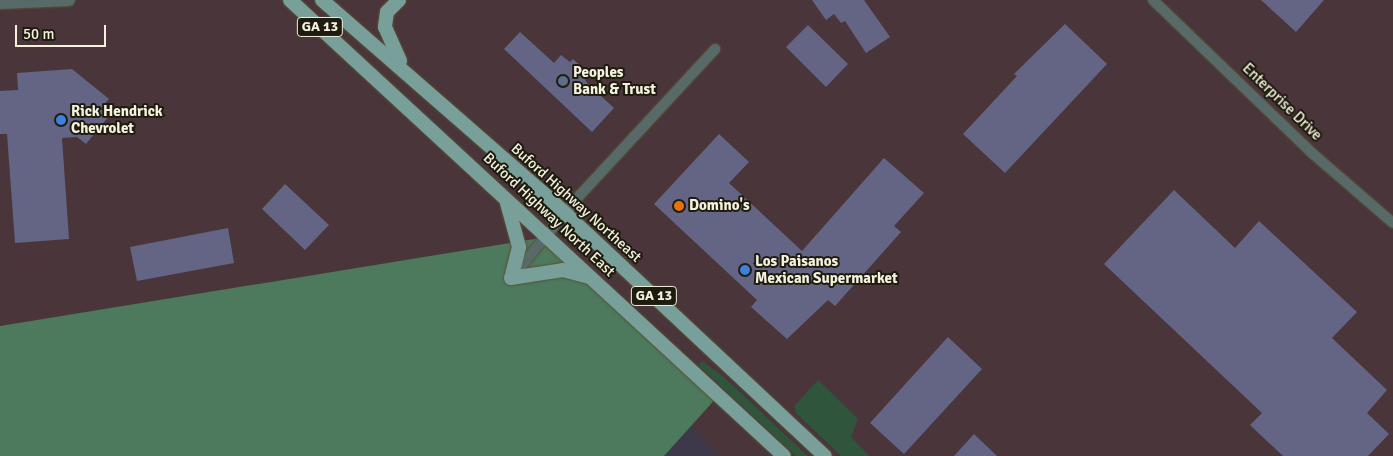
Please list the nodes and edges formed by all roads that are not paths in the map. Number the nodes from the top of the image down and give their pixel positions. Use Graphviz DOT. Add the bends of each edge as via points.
graph roads {
  1 [pos="69,0"];
  2 [pos="290,0"];
  3 [pos="322,0"];
  4 [pos="399,0"];
  5 [pos="1153,0"];
  6 [pos="0,3"];
  7 [pos="715,49"];
  8 [pos="416,81"];
  9 [pos="504,197"];
  10 [pos="564,214"];
  11 [pos="1393,222"];
  12 [pos="547,235"];
  13 [pos="512,278"];
  14 [pos="593,278"];
  15 [pos="784,456"];
  16 [pos="825,456"];
  1 -- 6 [label="street"];
  2 -- 9 [label="main road, Buford Highway North East / GA 13"];
  3 -- 8 [label="main road, Buford Highway Northeast / GA 13"];
  4 -- 8 [label="main road" via="387,12 385,27 392,51"];
  5 -- 11 [label="street, Enterprise Drive" via="1312,152"];
  7 -- 10 [label="street"];
  8 -- 10 [label="main road, Buford Highway Northeast / GA 13"];
  9 -- 12 [label="main road, Buford Highway North East / GA 13"];
  9 -- 13 [label="main road" via="516,222 519,247"];
  10 -- 12 [label="street"];
  10 -- 16 [label="main road, Buford Highway Northeast / GA 13"];
  12 -- 13 [label="street"];
  12 -- 14 [label="main road, Buford Highway North East / GA 13"];
  13 -- 14 [label="main road" via="563,270"];
  14 -- 15 [label="main road, Buford Highway North East / GA 13"];
}
